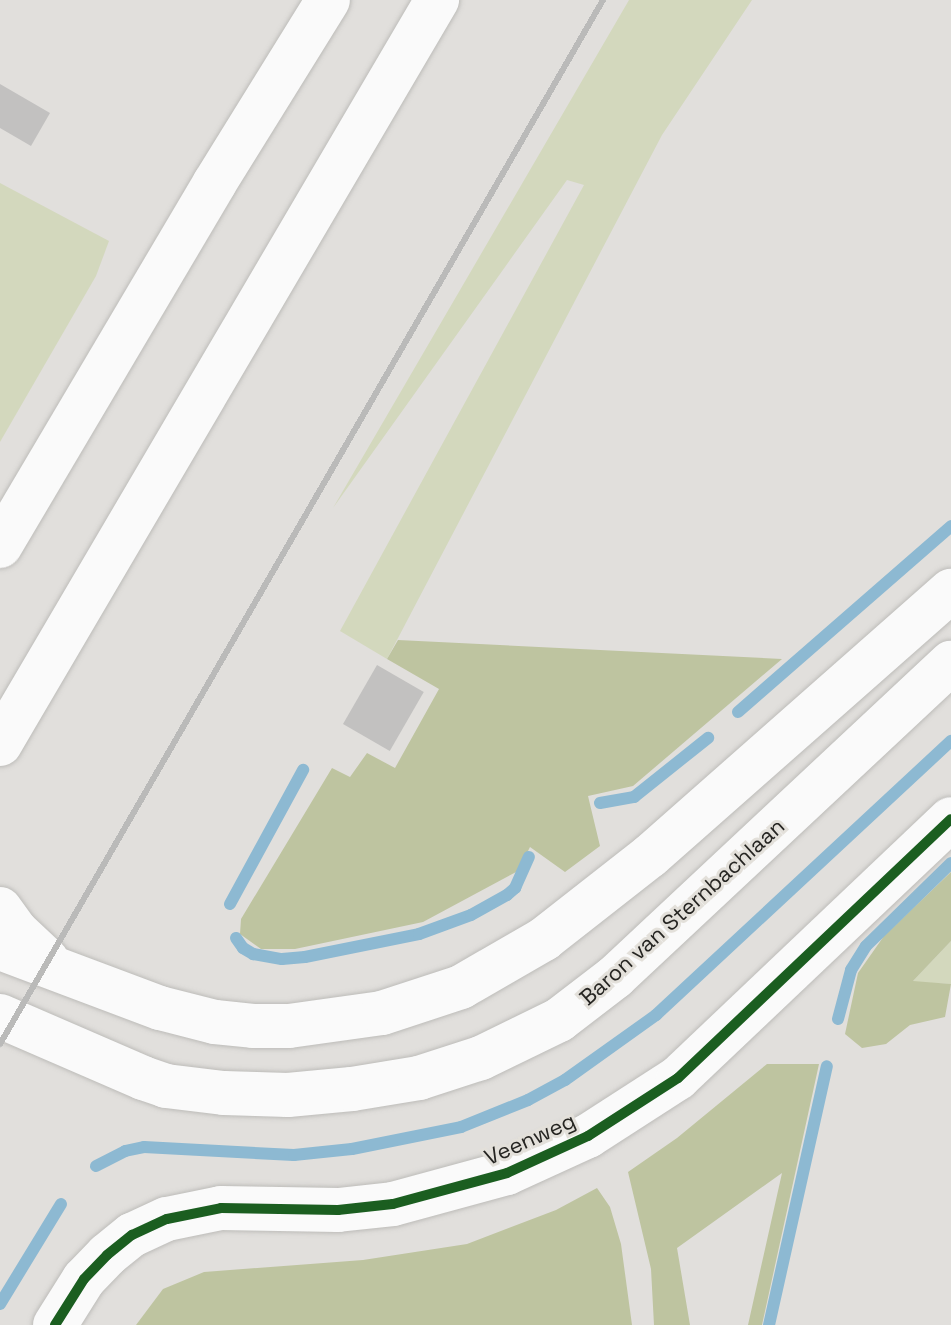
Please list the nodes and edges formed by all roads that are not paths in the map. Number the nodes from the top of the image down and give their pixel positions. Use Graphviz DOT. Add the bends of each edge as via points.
graph roads {
  1 [pos="328,0"];
  2 [pos="437,0"];
  3 [pos="0,546"];
  4 [pos="951,591"];
  5 [pos="951,663"];
  6 [pos="0,744"];
  7 [pos="951,819"];
  8 [pos="0,909"];
  9 [pos="0,948"];
  10 [pos="57,970"];
  11 [pos="2,1018"];
  12 [pos="55,1325"];
  1 -- 3 [label="main road"];
  2 -- 6 [label="main road"];
  4 -- 10 [label="main road" via="638,865 544,939 461,987 382,1013 253,1026 160,1008"];
  5 -- 11 [label="main road, Baron van Sternbachlaan" via="615,977 559,1020 481,1058 419,1078 352,1089 224,1093 166,1086"];
  7 -- 12 [label="main road, Veenweg" via="678,1078 588,1136 507,1173 393,1204 338,1210 221,1208 167,1219 132,1235 107,1255 84,1279"];
  8 -- 10 [label="main road"];
  9 -- 10 [label="main road"];
}
